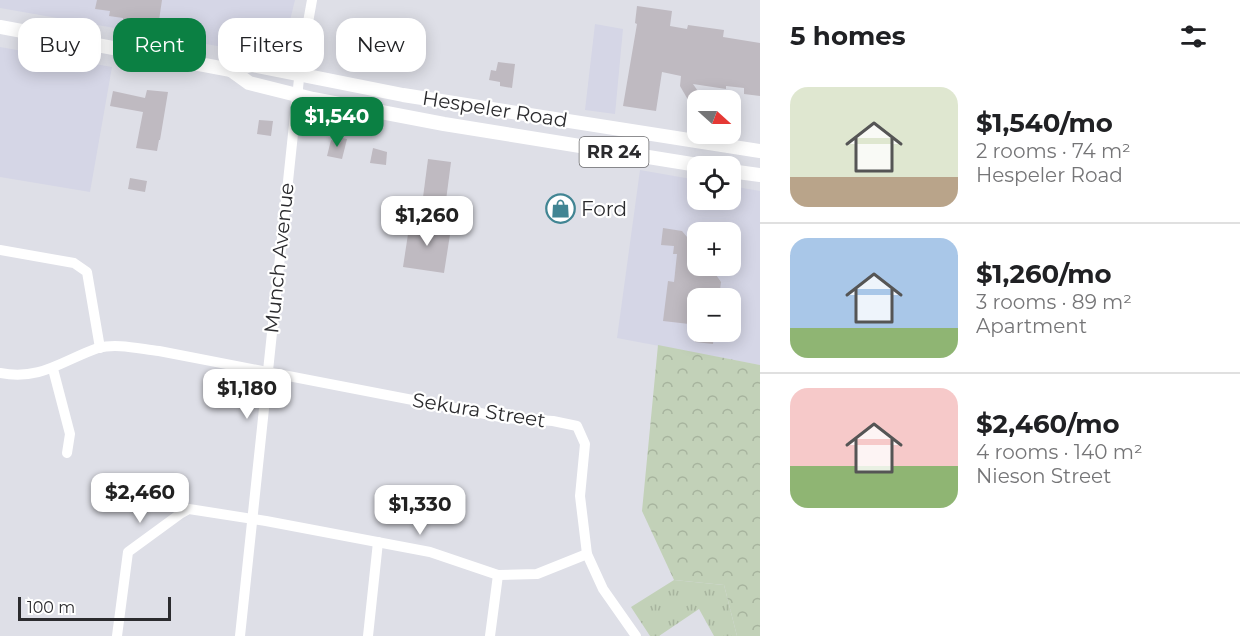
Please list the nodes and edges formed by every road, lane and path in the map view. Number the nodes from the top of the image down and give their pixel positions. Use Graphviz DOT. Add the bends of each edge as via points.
graph roads {
  1 [pos="312,0"];
  2 [pos="0,27"];
  3 [pos="218,68"];
  4 [pos="234,72"];
  5 [pos="289,72"];
  6 [pos="299,74"];
  7 [pos="297,95"];
  8 [pos="760,151"];
  9 [pos="687,163"];
  10 [pos="741,172"];
  11 [pos="760,175"];
  12 [pos="0,250"];
  13 [pos="100,348"];
  14 [pos="53,369"];
  15 [pos="267,372"];
  16 [pos="0,373"];
  17 [pos="67,453"];
  18 [pos="251,519"];
  19 [pos="378,542"];
  20 [pos="587,554"];
  21 [pos="498,575"];
  22 [pos="117,636"];
  23 [pos="240,636"];
  24 [pos="368,636"];
  25 [pos="490,636"];
  26 [pos="636,636"];
  1 -- 6 [label="street, Munch Avenue"];
  2 -- 3 [label="main road, Hespeler Road / RR 24"];
  4 -- 7 [label="main road, Hespeler Road / RR 24" via="249,83"];
  5 -- 6 [label="main road, Hespeler Road / RR 24"];
  6 -- 7 [label="street, Munch Avenue"];
  6 -- 8 [label="main road, Hespeler Road / RR 24" via="403,95"];
  7 -- 9 [label="main road, Hespeler Road / RR 24" via="444,124"];
  7 -- 15 [label="street, Munch Avenue"];
  10 -- 11 [label="main road"];
  12 -- 13 [label="street" via="74,263 87,272"];
  13 -- 14 [label="street"];
  13 -- 15 [label="street, Sekura Street" via="122,346 159,351"];
  14 -- 16 [label="street" via="32,374"];
  14 -- 17 [label="street" via="70,434"];
  15 -- 18 [label="street, Munch Avenue"];
  15 -- 20 [label="street, Sekura Street" via="506,418 576,426 585,444 580,496"];
  18 -- 19 [label="street"];
  18 -- 22 [label="street" via="189,509 128,552"];
  18 -- 23 [label="street, Munch Avenue"];
  19 -- 21 [label="street" via="430,552"];
  19 -- 24 [label="street"];
  20 -- 21 [label="street" via="537,574"];
  20 -- 26 [label="street, Sekura Street" via="603,589"];
  21 -- 25 [label="street"];
}
